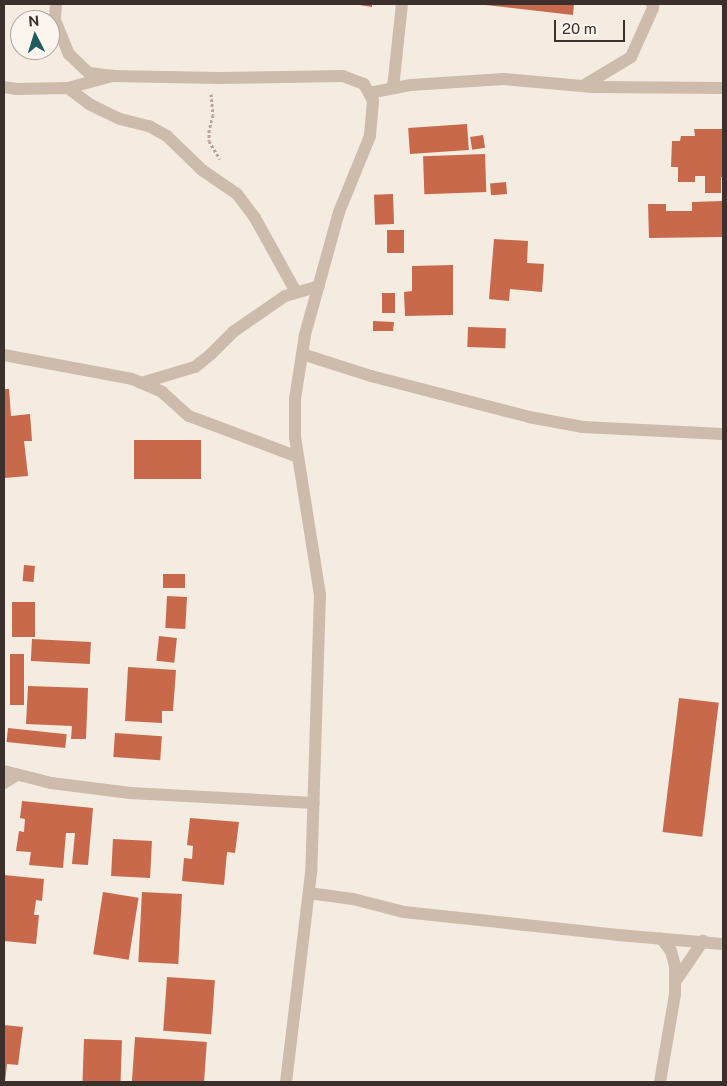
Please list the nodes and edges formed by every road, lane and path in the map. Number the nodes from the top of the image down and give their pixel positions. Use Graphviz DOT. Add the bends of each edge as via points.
graph roads {
  1 [pos="56,4"];
  2 [pos="402,4"];
  3 [pos="652,4"];
  4 [pos="112,76"];
  5 [pos="210,77"];
  6 [pos="583,86"];
  7 [pos="4,87"];
  8 [pos="68,88"];
  9 [pos="392,88"];
  10 [pos="723,88"];
  11 [pos="369,93"];
  12 [pos="227,186"];
  13 [pos="319,286"];
  14 [pos="296,292"];
  15 [pos="302,354"];
  16 [pos="4,355"];
  17 [pos="141,383"];
  18 [pos="723,434"];
  19 [pos="298,457"];
  20 [pos="4,771"];
  21 [pos="17,775"];
  22 [pos="4,783"];
  23 [pos="314,803"];
  24 [pos="309,893"];
  25 [pos="662,938"];
  26 [pos="703,941"];
  27 [pos="723,944"];
  28 [pos="675,982"];
  29 [pos="286,1082"];
  30 [pos="660,1082"];
  1 -- 4 [label="street" via="55,20 69,54 89,73"];
  2 -- 9 [label="street"];
  3 -- 6 [label="street" via="630,57"];
  4 -- 5 [label="street"];
  4 -- 8 [label="street"];
  5 -- 11 [label="street" via="343,76 364,84"];
  5 -- 12 [label="path" via="213,114 209,141 224,166"];
  6 -- 9 [label="street" via="504,79"];
  6 -- 10 [label="street"];
  7 -- 8 [label="street"];
  8 -- 12 [label="street" via="89,104 167,136 202,170"];
  9 -- 11 [label="street"];
  11 -- 13 [label="street" via="373,100 370,136 339,212"];
  12 -- 14 [label="street" via="255,218"];
  13 -- 14 [label="street"];
  13 -- 15 [label="street"];
  14 -- 17 [label="street" via="285,296 233,332 194,367"];
  15 -- 18 [label="street" via="371,376 529,417 583,427"];
  15 -- 19 [label="street" via="295,399"];
  16 -- 17 [label="street"];
  17 -- 19 [label="street" via="162,392 189,416"];
  19 -- 23 [label="street" via="320,594"];
  20 -- 21 [label="street"];
  21 -- 22 [label="street"];
  21 -- 23 [label="street" via="50,784 130,793"];
  23 -- 24 [label="street"];
  24 -- 25 [label="street" via="354,899 404,912"];
  24 -- 29 [label="street"];
  25 -- 26 [label="street"];
  25 -- 28 [label="street" via="671,951"];
  26 -- 27 [label="street"];
  26 -- 28 [label="street"];
  28 -- 30 [label="street"];
}
